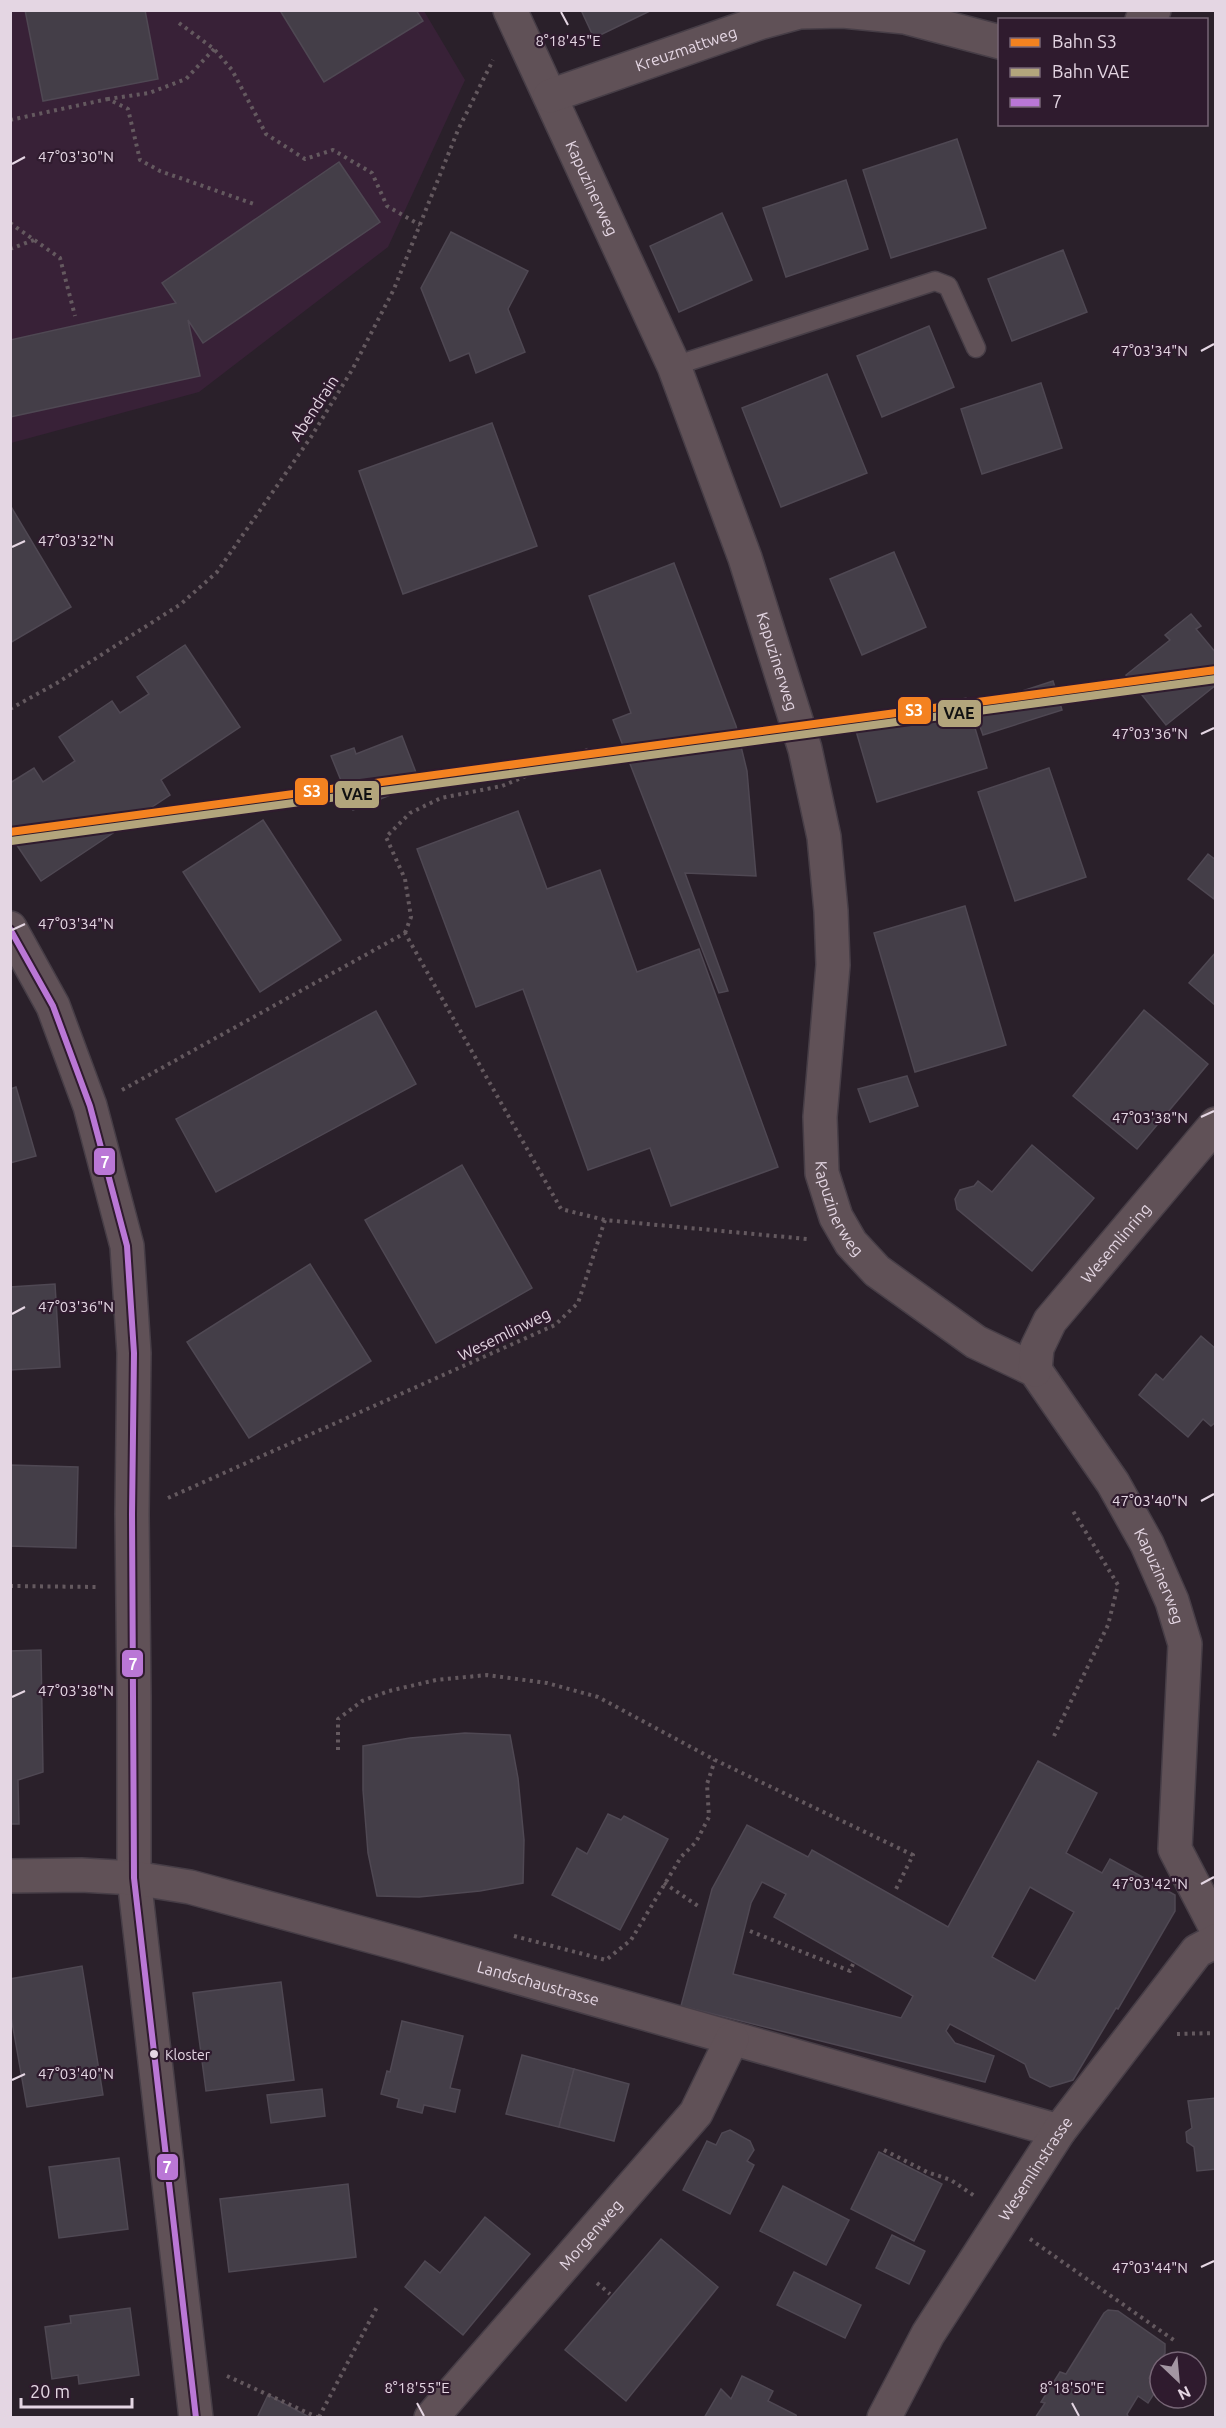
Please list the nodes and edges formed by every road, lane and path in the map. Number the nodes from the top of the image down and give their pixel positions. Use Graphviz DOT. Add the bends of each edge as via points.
graph roads {
  1 [pos="512,15"];
  2 [pos="179,23"];
  3 [pos="998,42"];
  4 [pos="214,49"];
  5 [pos="550,96"];
  6 [pos="108,99"];
  7 [pos="10,120"];
  8 [pos="257,205"];
  9 [pos="10,223"];
  10 [pos="420,225"];
  11 [pos="35,240"];
  12 [pos="10,249"];
  13 [pos="75,316"];
  14 [pos="976,348"];
  15 [pos="674,366"];
  16 [pos="10,709"];
  17 [pos="592,748"];
  18 [pos="10,928"];
  19 [pos="405,933"];
  20 [pos="120,1091"];
  21 [pos="1215,1124"];
  22 [pos="605,1220"];
  23 [pos="851,1244"];
  24 [pos="1035,1370"];
  25 [pos="1073,1511"];
  26 [pos="132,1514"];
  27 [pos="10,1586"];
  28 [pos="98,1587"];
  29 [pos="1054,1736"];
  30 [pos="338,1750"];
  31 [pos="715,1760"];
  32 [pos="10,1876"];
  33 [pos="134,1878"];
  34 [pos="664,1883"];
  35 [pos="895,1891"];
  36 [pos="701,1908"];
  37 [pos="1215,1928"];
  38 [pos="750,1931"];
  39 [pos="502,1933"];
  40 [pos="1215,1941"];
  41 [pos="853,1964"];
  42 [pos="732,2039"];
  43 [pos="1059,2131"];
  44 [pos="884,2150"];
  45 [pos="1003,2218"];
  46 [pos="377,2307"];
  47 [pos="1175,2341"];
  48 [pos="189,2359"];
  49 [pos="319,2417"];
  50 [pos="196,2418"];
  51 [pos="431,2418"];
  52 [pos="884,2418"];
  1 -- 5 [label="street, Kapuzinerweg"];
  1 -- 10 [label="path, Abendrain" via="458,130"];
  2 -- 4 [label="path"];
  3 -- 5 [label="street, Kreuzmattweg" via="905,17 843,11 799,12"];
  4 -- 6 [label="path" via="186,79 149,93"];
  4 -- 10 [label="path" via="232,70 266,134 305,159 333,150 372,173 387,206"];
  5 -- 15 [label="street, Kapuzinerweg"];
  6 -- 7 [label="path"];
  6 -- 8 [label="path" via="128,109 140,160 160,171"];
  9 -- 11 [label="path"];
  10 -- 16 [label="path, Abendrain" via="394,289 352,370 311,437 217,572 182,604"];
  11 -- 12 [label="path"];
  11 -- 13 [label="path" via="60,258"];
  14 -- 15 [label="lane" via="948,286 935,281"];
  15 -- 23 [label="street, Kapuzinerweg" via="745,558 804,749 824,837 832,965 820,1117 822,1173 836,1217"];
  17 -- 19 [label="path" via="502,786 441,798 410,813 386,837 405,879 411,917"];
  18 -- 26 [label="street" via="53,1006 90,1106 127,1246 135,1353"];
  19 -- 20 [label="path"];
  19 -- 22 [label="path" via="561,1209"];
  21 -- 24 [label="street, Wesemlinring" via="1050,1321 1037,1348"];
  22 -- 23 [label="path"];
  22 -- 26 [label="path, Wesemlinweg" via="578,1303 555,1325"];
  23 -- 24 [label="street, Kapuzinerweg" via="877,1271 976,1342"];
  24 -- 37 [label="street, Kapuzinerweg" via="1113,1483 1147,1544 1172,1601 1185,1644 1175,1849"];
  25 -- 29 [label="path" via="1118,1585 1108,1624"];
  26 -- 33 [label="street"];
  27 -- 28 [label="path"];
  30 -- 31 [label="path" via="338,1719 362,1701 436,1680 487,1675 547,1683 598,1697"];
  31 -- 34 [label="path" via="707,1784 709,1817 696,1842"];
  31 -- 35 [label="path" via="913,1855"];
  32 -- 33 [label="street, Landschaustrasse"];
  33 -- 42 [label="street, Landschaustrasse" via="190,1887"];
  33 -- 48 [label="street"];
  34 -- 36 [label="path"];
  34 -- 39 [label="path" via="631,1940 606,1960"];
  38 -- 41 [label="path" via="850,1971"];
  40 -- 43 [label="street, Wesemlinstrasse" via="1197,1951"];
  42 -- 43 [label="street, Landschaustrasse"];
  42 -- 51 [label="street, Morgenweg" via="696,2113"];
  43 -- 45 [label="street, Wesemlinstrasse"];
  44 -- 45 [label="path" via="951,2180"];
  45 -- 47 [label="path"];
  45 -- 52 [label="street, Wesemlinstrasse" via="928,2334"];
  46 -- 49 [label="path"];
  48 -- 49 [label="path"];
  48 -- 50 [label="street"];
}
